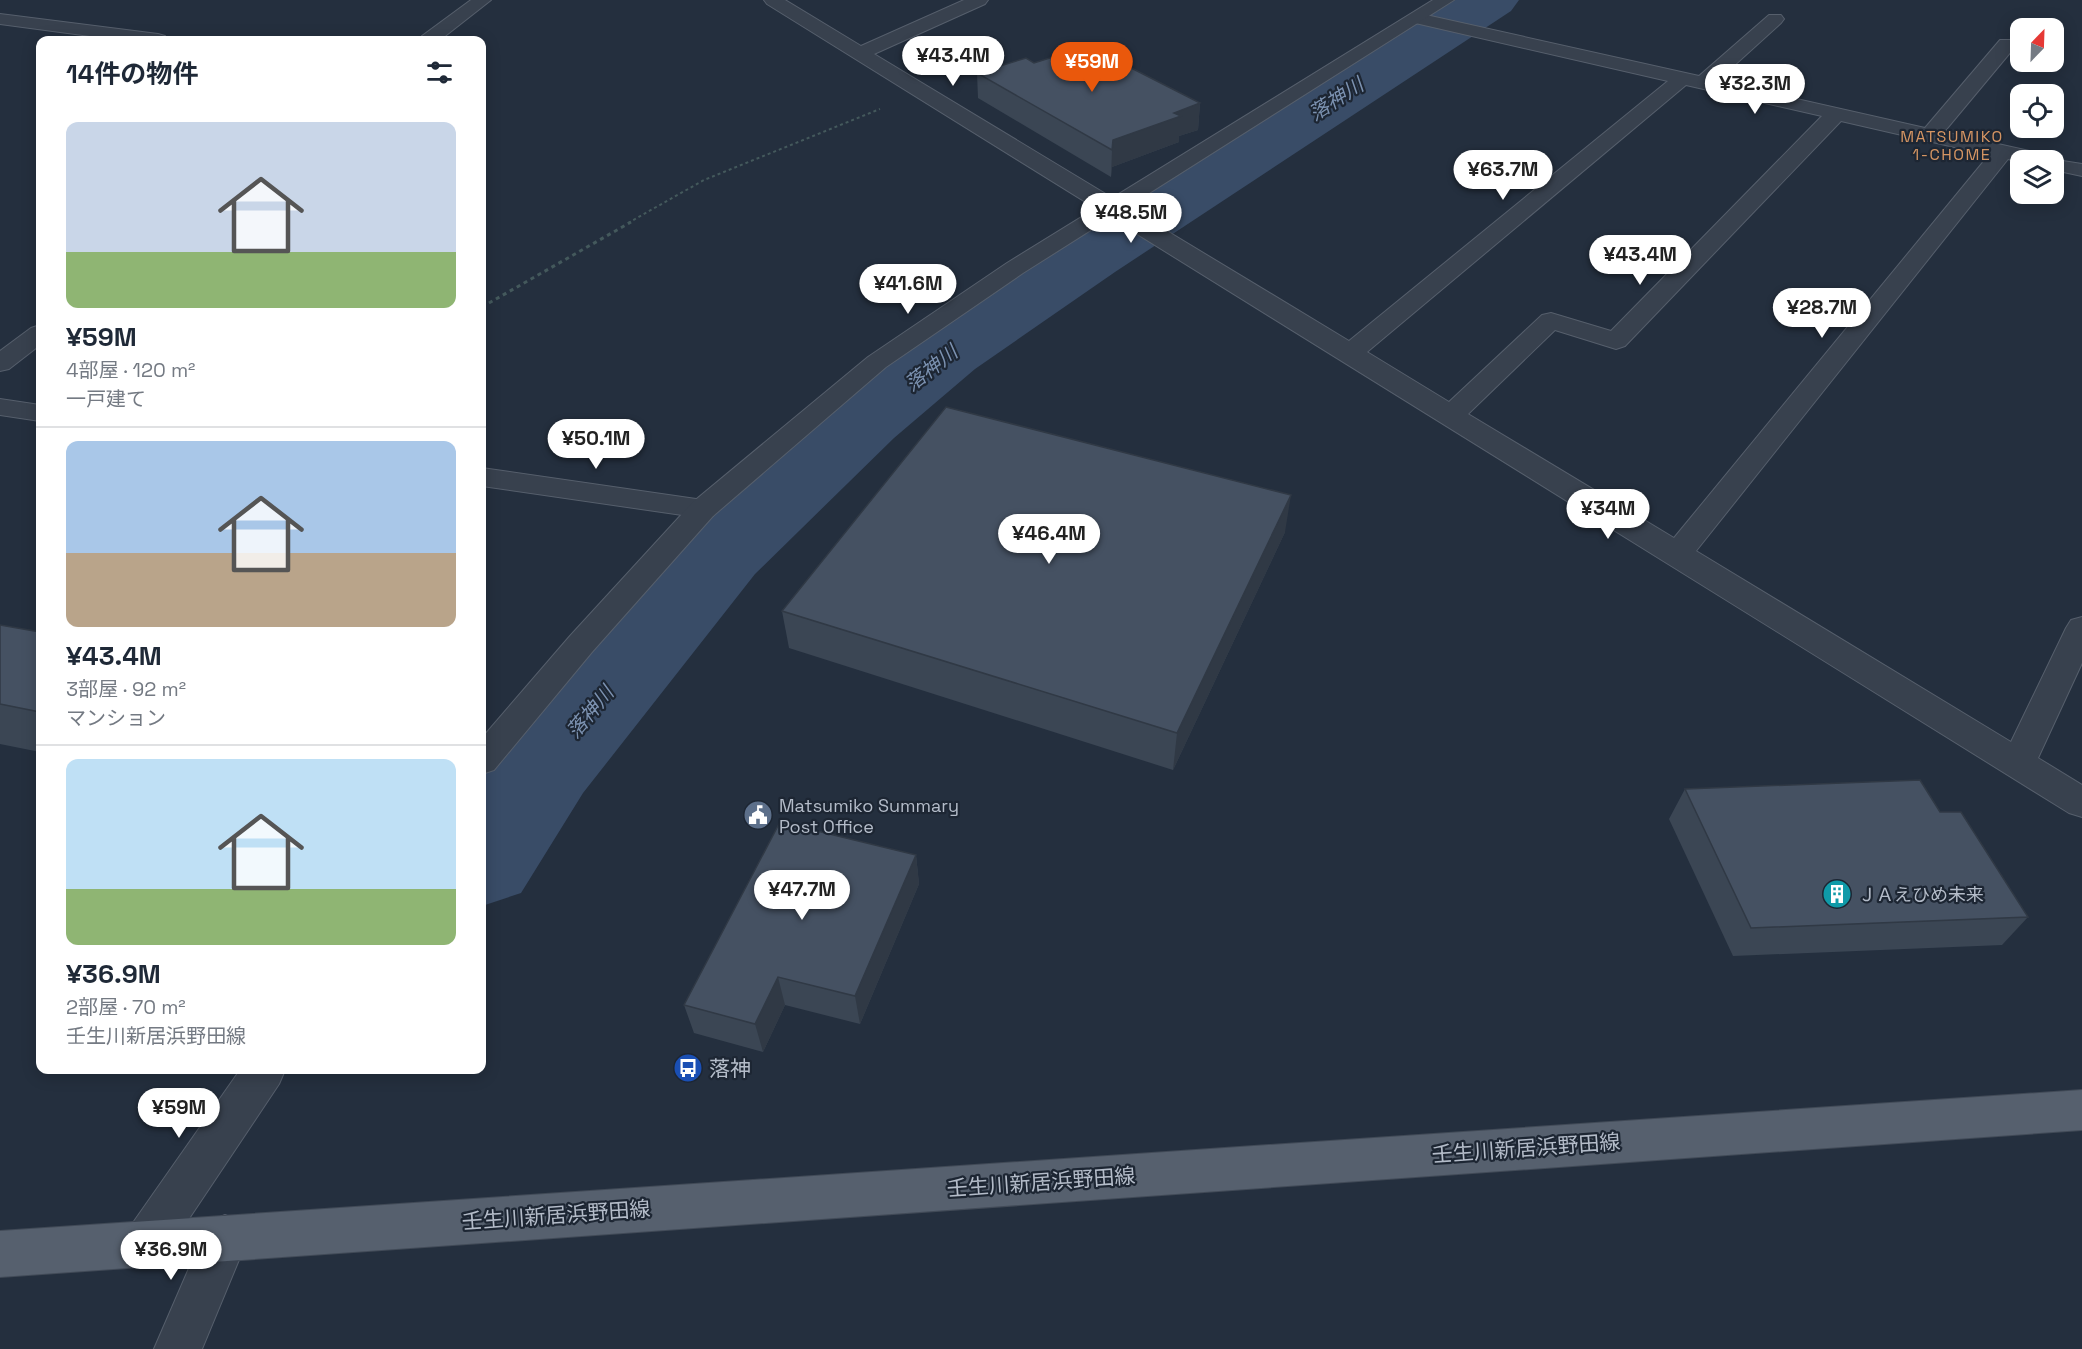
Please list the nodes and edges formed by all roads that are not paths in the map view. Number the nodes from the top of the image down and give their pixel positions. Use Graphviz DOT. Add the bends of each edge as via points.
graph roads {
  1 [pos="482,0"];
  2 [pos="773,0"];
  3 [pos="979,0"];
  4 [pos="1445,0"];
  5 [pos="0,19"];
  6 [pos="1422,19"];
  7 [pos="1775,19"];
  8 [pos="128,36"];
  9 [pos="434,36"];
  10 [pos="2007,44"];
  11 [pos="860,53"];
  12 [pos="1693,81"];
  13 [pos="1836,114"];
  14 [pos="1930,135"];
  15 [pos="2002,152"];
  16 [pos="2010,154"];
  17 [pos="2064,166"];
  18 [pos="2082,170"];
  19 [pos="1118,212"];
  20 [pos="36,336"];
  21 [pos="1349,354"];
  22 [pos="0,363"];
  23 [pos="0,407"];
  24 [pos="36,412"];
  25 [pos="1450,416"];
  26 [pos="486,478"];
  27 [pos="703,509"];
  28 [pos="1677,554"];
  29 [pos="2082,628"];
  30 [pos="486,756"];
  31 [pos="2018,763"];
  32 [pos="2082,803"];
  33 [pos="261,1074"];
  34 [pos="2082,1110"];
  35 [pos="225,1238"];
  36 [pos="146,1243"];
  37 [pos="0,1254"];
  38 [pos="178,1349"];
  1 -- 9 [label="street"];
  2 -- 11 [label="street"];
  3 -- 11 [label="street"];
  4 -- 6 [label="street"];
  5 -- 8 [label="street"];
  6 -- 12 [label="street"];
  6 -- 19 [label="street"];
  7 -- 12 [label="street"];
  10 -- 14 [label="street"];
  11 -- 19 [label="street"];
  12 -- 13 [label="street"];
  12 -- 21 [label="street"];
  13 -- 14 [label="street"];
  13 -- 25 [label="street" via="1616,341 1551,320"];
  14 -- 15 [label="street"];
  15 -- 16 [label="street"];
  15 -- 28 [label="street"];
  17 -- 18 [label="street"];
  19 -- 21 [label="street"];
  19 -- 27 [label="street" via="1015,268 877,362"];
  20 -- 22 [label="street"];
  21 -- 25 [label="street"];
  23 -- 24 [label="street"];
  25 -- 28 [label="street"];
  26 -- 27 [label="street"];
  27 -- 30 [label="street"];
  28 -- 31 [label="street"];
  29 -- 31 [label="street"];
  31 -- 32 [label="street"];
  33 -- 36 [label="street"];
  34 -- 35 [label="main road, 壬生川新居浜野田線"];
  35 -- 36 [label="main road, 壬生川新居浜野田線"];
  35 -- 38 [label="street"];
  36 -- 37 [label="main road, 壬生川新居浜野田線"];
}
